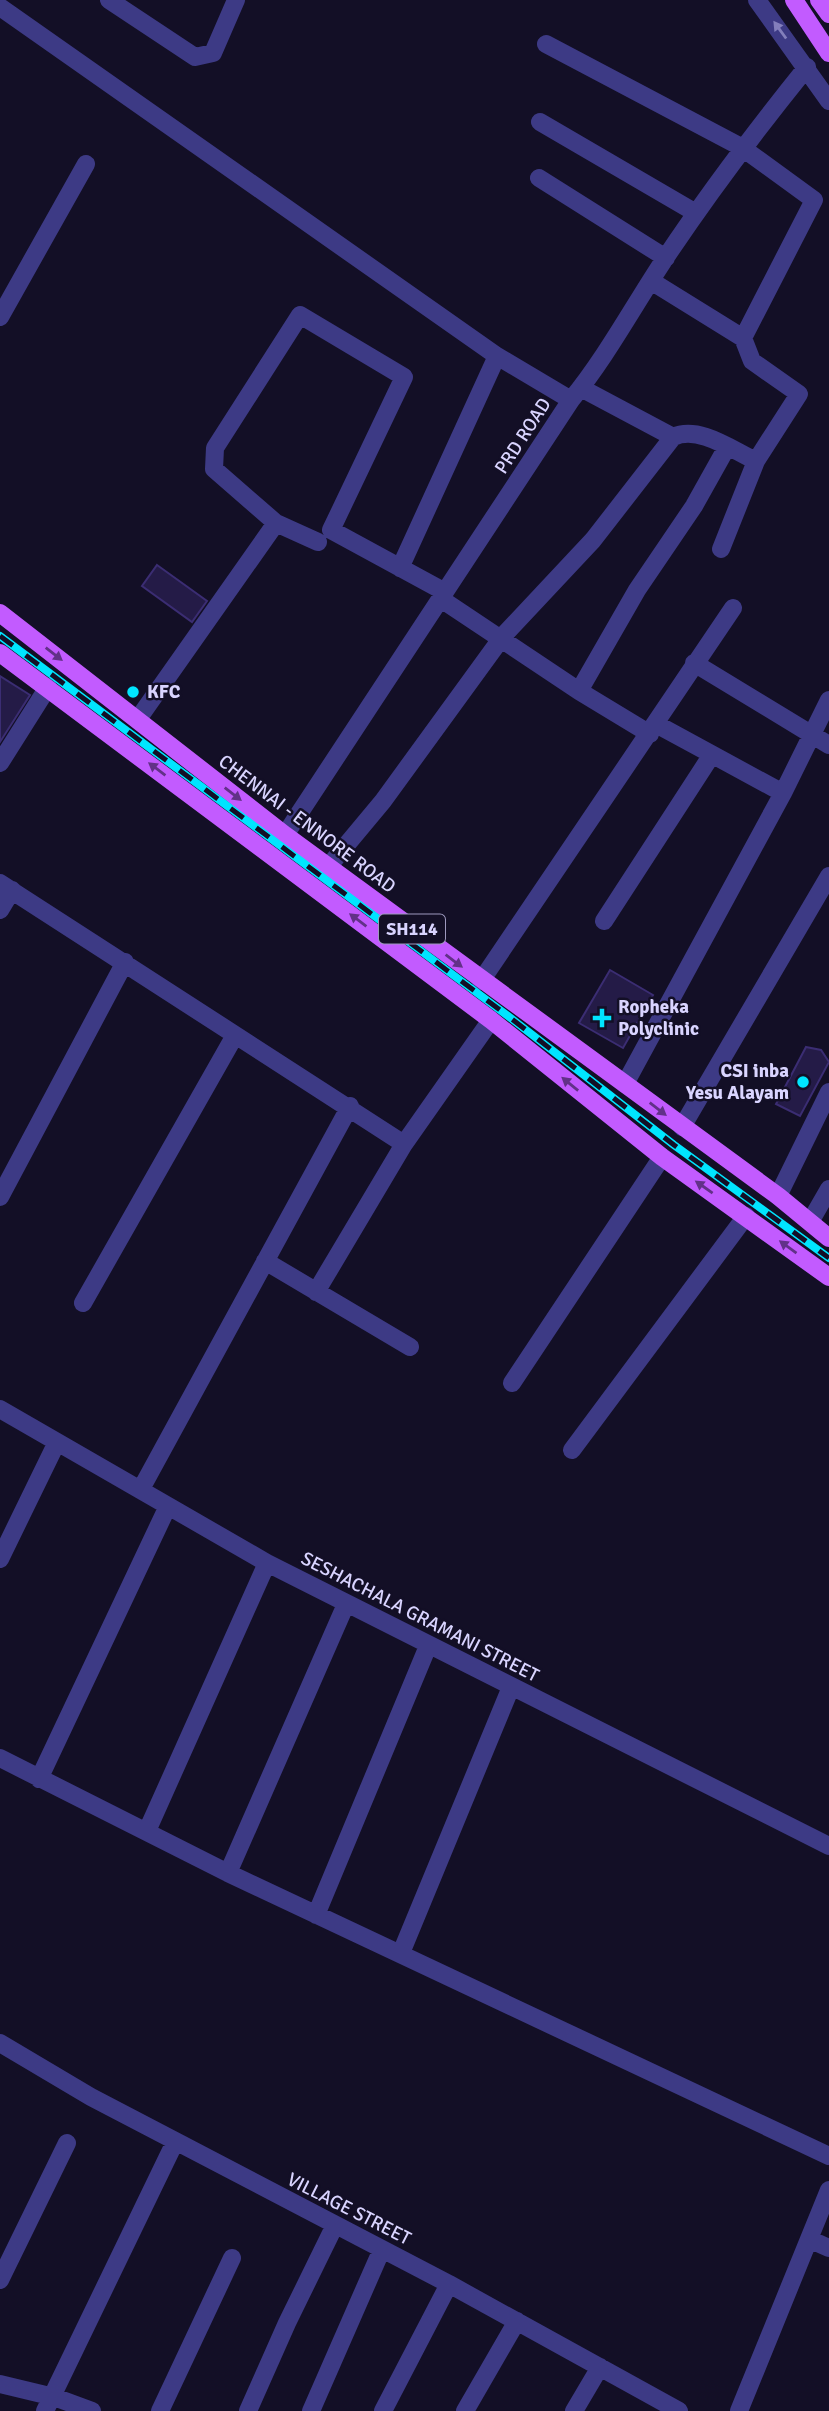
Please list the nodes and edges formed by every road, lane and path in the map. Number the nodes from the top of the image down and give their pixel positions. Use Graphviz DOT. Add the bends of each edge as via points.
graph roads {
  1 [pos="109,0"];
  2 [pos="235,0"];
  3 [pos="757,0"];
  4 [pos="794,0"];
  5 [pos="819,0"];
  6 [pos="0,7"];
  7 [pos="829,14"];
  8 [pos="546,44"];
  9 [pos="829,53"];
  10 [pos="807,67"];
  11 [pos="829,101"];
  12 [pos="540,122"];
  13 [pos="741,148"];
  14 [pos="86,164"];
  15 [pos="539,178"];
  16 [pos="696,213"];
  17 [pos="666,257"];
  18 [pos="651,281"];
  19 [pos="0,317"];
  20 [pos="743,338"];
  21 [pos="496,356"];
  22 [pos="576,394"];
  23 [pos="673,437"];
  24 [pos="727,447"];
  25 [pos="756,461"];
  26 [pos="276,523"];
  27 [pos="318,542"];
  28 [pos="721,549"];
  29 [pos="400,568"];
  30 [pos="443,596"];
  31 [pos="733,608"];
  32 [pos="0,612"];
  33 [pos="500,639"];
  34 [pos="0,653"];
  35 [pos="694,663"];
  36 [pos="48,687"];
  37 [pos="579,691"];
  38 [pos="829,700"];
  39 [pos="138,719"];
  40 [pos="653,729"];
  41 [pos="811,734"];
  42 [pos="829,745"];
  43 [pos="711,756"];
  44 [pos="0,763"];
  45 [pos="783,793"];
  46 [pos="285,835"];
  47 [pos="328,867"];
  48 [pos="829,876"];
  49 [pos="6,887"];
  50 [pos="0,910"];
  51 [pos="604,921"];
  52 [pos="125,962"];
  53 [pos="481,981"];
  54 [pos="491,1020"];
  55 [pos="234,1037"];
  56 [pos="625,1084"];
  57 [pos="829,1092"];
  58 [pos="350,1106"];
  59 [pos="682,1127"];
  60 [pos="404,1143"];
  61 [pos="662,1157"];
  62 [pos="829,1189"];
  63 [pos="778,1196"];
  64 [pos="0,1197"];
  65 [pos="746,1216"];
  66 [pos="810,1222"];
  67 [pos="829,1238"];
  68 [pos="265,1261"];
  69 [pos="829,1277"];
  70 [pos="316,1292"];
  71 [pos="83,1303"];
  72 [pos="410,1348"];
  73 [pos="512,1383"];
  74 [pos="0,1409"];
  75 [pos="57,1442"];
  76 [pos="572,1450"];
  77 [pos="141,1489"];
  78 [pos="167,1508"];
  79 [pos="0,1559"];
  80 [pos="267,1563"];
  81 [pos="346,1604"];
  82 [pos="428,1646"];
  83 [pos="511,1686"];
  84 [pos="0,1758"];
  85 [pos="39,1779"];
  86 [pos="148,1831"];
  87 [pos="829,1846"];
  88 [pos="228,1873"];
  89 [pos="316,1915"];
  90 [pos="401,1954"];
  91 [pos="0,2043"];
  92 [pos="175,2142"];
  93 [pos="66,2143"];
  94 [pos="829,2156"];
  95 [pos="829,2190"];
  96 [pos="335,2225"];
  97 [pos="811,2240"];
  98 [pos="829,2248"];
  99 [pos="382,2249"];
  100 [pos="232,2259"];
  101 [pos="0,2280"];
  102 [pos="449,2284"];
  103 [pos="517,2321"];
  104 [pos="600,2367"];
  105 [pos="0,2384"];
  106 [pos="50,2404"];
  107 [pos="92,2411"];
  108 [pos="160,2411"];
  109 [pos="248,2411"];
  110 [pos="311,2411"];
  111 [pos="383,2411"];
  112 [pos="465,2411"];
  113 [pos="574,2411"];
  114 [pos="679,2411"];
  115 [pos="739,2411"];
  1 -- 2 [label="street" via="195,57 213,53"];
  10 -- 3 [label="street, one-way"];
  4 -- 9 [label="main road"];
  5 -- 7 [label="main road"];
  6 -- 21 [label="street"];
  8 -- 13 [label="street"];
  10 -- 11 [label="street"];
  10 -- 13 [label="street, PRD ROAD"];
  12 -- 16 [label="street"];
  13 -- 16 [label="street, PRD ROAD"];
  13 -- 20 [label="street" via="814,200"];
  14 -- 19 [label="street"];
  15 -- 17 [label="street"];
  16 -- 17 [label="street, PRD ROAD"];
  17 -- 18 [label="street, PRD ROAD"];
  18 -- 20 [label="street"];
  18 -- 22 [label="street, PRD ROAD"];
  20 -- 25 [label="street" via="752,361 799,394"];
  21 -- 22 [label="street"];
  21 -- 29 [label="street"];
  22 -- 23 [label="street"];
  22 -- 30 [label="street, PRD ROAD"];
  23 -- 24 [label="street" via="685,431 696,433"];
  23 -- 33 [label="street" via="593,540"];
  24 -- 25 [label="street"];
  24 -- 37 [label="street"];
  25 -- 28 [label="street"];
  26 -- 27 [label="street"];
  26 -- 29 [label="street" via="215,469 212,461 215,448 300,315 404,376 331,530"];
  26 -- 39 [label="street"];
  29 -- 30 [label="street"];
  30 -- 33 [label="street"];
  30 -- 46 [label="street, PRD ROAD"];
  31 -- 35 [label="street"];
  32 -- 39 [label="main road, CHENNAI - ENNORE ROAD / SH114, one-way"];
  33 -- 37 [label="street"];
  33 -- 47 [label="street" via="383,801"];
  34 -- 36 [label="main road, SH114"];
  35 -- 40 [label="street"];
  35 -- 41 [label="street"];
  36 -- 44 [label="street"];
  54 -- 36 [label="main road, SH114, one-way"];
  37 -- 40 [label="street"];
  38 -- 41 [label="street"];
  39 -- 46 [label="main road, CHENNAI - ENNORE ROAD / SH114, one-way"];
  40 -- 43 [label="street"];
  40 -- 53 [label="street"];
  41 -- 42 [label="street"];
  41 -- 45 [label="street"];
  43 -- 45 [label="street"];
  43 -- 51 [label="street"];
  45 -- 56 [label="street"];
  46 -- 47 [label="main road, CHENNAI - ENNORE ROAD / SH114"];
  47 -- 53 [label="main road, CHENNAI - ENNORE ROAD / SH114, one-way"];
  48 -- 59 [label="street"];
  49 -- 50 [label="street"];
  49 -- 52 [label="street"];
  52 -- 55 [label="street"];
  52 -- 64 [label="street"];
  53 -- 56 [label="main road, CHENNAI - ENNORE ROAD / SH114"];
  54 -- 60 [label="street"];
  61 -- 54 [label="main road, SH114, one-way"];
  55 -- 58 [label="street"];
  55 -- 71 [label="street"];
  56 -- 59 [label="main road, CHENNAI - ENNORE ROAD / SH114, one-way"];
  57 -- 63 [label="street"];
  58 -- 60 [label="street"];
  58 -- 68 [label="street"];
  59 -- 63 [label="main road, CHENNAI - ENNORE ROAD / SH114"];
  60 -- 70 [label="street"];
  65 -- 61 [label="main road, SH114, one-way"];
  61 -- 73 [label="street"];
  62 -- 66 [label="street"];
  63 -- 66 [label="main road, CHENNAI - ENNORE ROAD / SH114"];
  69 -- 65 [label="main road, SH114, one-way"];
  65 -- 76 [label="street"];
  66 -- 67 [label="main road, CHENNAI - ENNORE ROAD / SH114"];
  68 -- 70 [label="street"];
  68 -- 77 [label="street"];
  70 -- 72 [label="street"];
  74 -- 75 [label="street, SESHACHALA GRAMANI STREET"];
  75 -- 77 [label="street, SESHACHALA GRAMANI STREET"];
  75 -- 79 [label="street"];
  77 -- 78 [label="street, SESHACHALA GRAMANI STREET"];
  78 -- 80 [label="street, SESHACHALA GRAMANI STREET"];
  78 -- 85 [label="street"];
  80 -- 81 [label="street, SESHACHALA GRAMANI STREET"];
  80 -- 86 [label="street"];
  81 -- 82 [label="street, SESHACHALA GRAMANI STREET"];
  81 -- 88 [label="street"];
  82 -- 83 [label="street, SESHACHALA GRAMANI STREET"];
  82 -- 89 [label="street"];
  83 -- 87 [label="street, SESHACHALA GRAMANI STREET"];
  83 -- 90 [label="street"];
  84 -- 85 [label="street"];
  85 -- 86 [label="street"];
  86 -- 88 [label="street"];
  88 -- 89 [label="street"];
  89 -- 90 [label="street"];
  90 -- 94 [label="street"];
  91 -- 92 [label="street, VILLAGE STREET"];
  92 -- 96 [label="street, VILLAGE STREET"];
  92 -- 106 [label="street"];
  93 -- 101 [label="street"];
  95 -- 97 [label="street"];
  96 -- 99 [label="street, VILLAGE STREET"];
  96 -- 109 [label="street"];
  97 -- 98 [label="street"];
  97 -- 115 [label="street"];
  99 -- 102 [label="street, VILLAGE STREET"];
  99 -- 110 [label="street"];
  100 -- 108 [label="street"];
  102 -- 103 [label="street, VILLAGE STREET"];
  102 -- 111 [label="street"];
  103 -- 104 [label="street, VILLAGE STREET"];
  103 -- 112 [label="street"];
  104 -- 113 [label="street"];
  104 -- 114 [label="street, VILLAGE STREET"];
  105 -- 106 [label="street"];
  106 -- 107 [label="street"];
}
